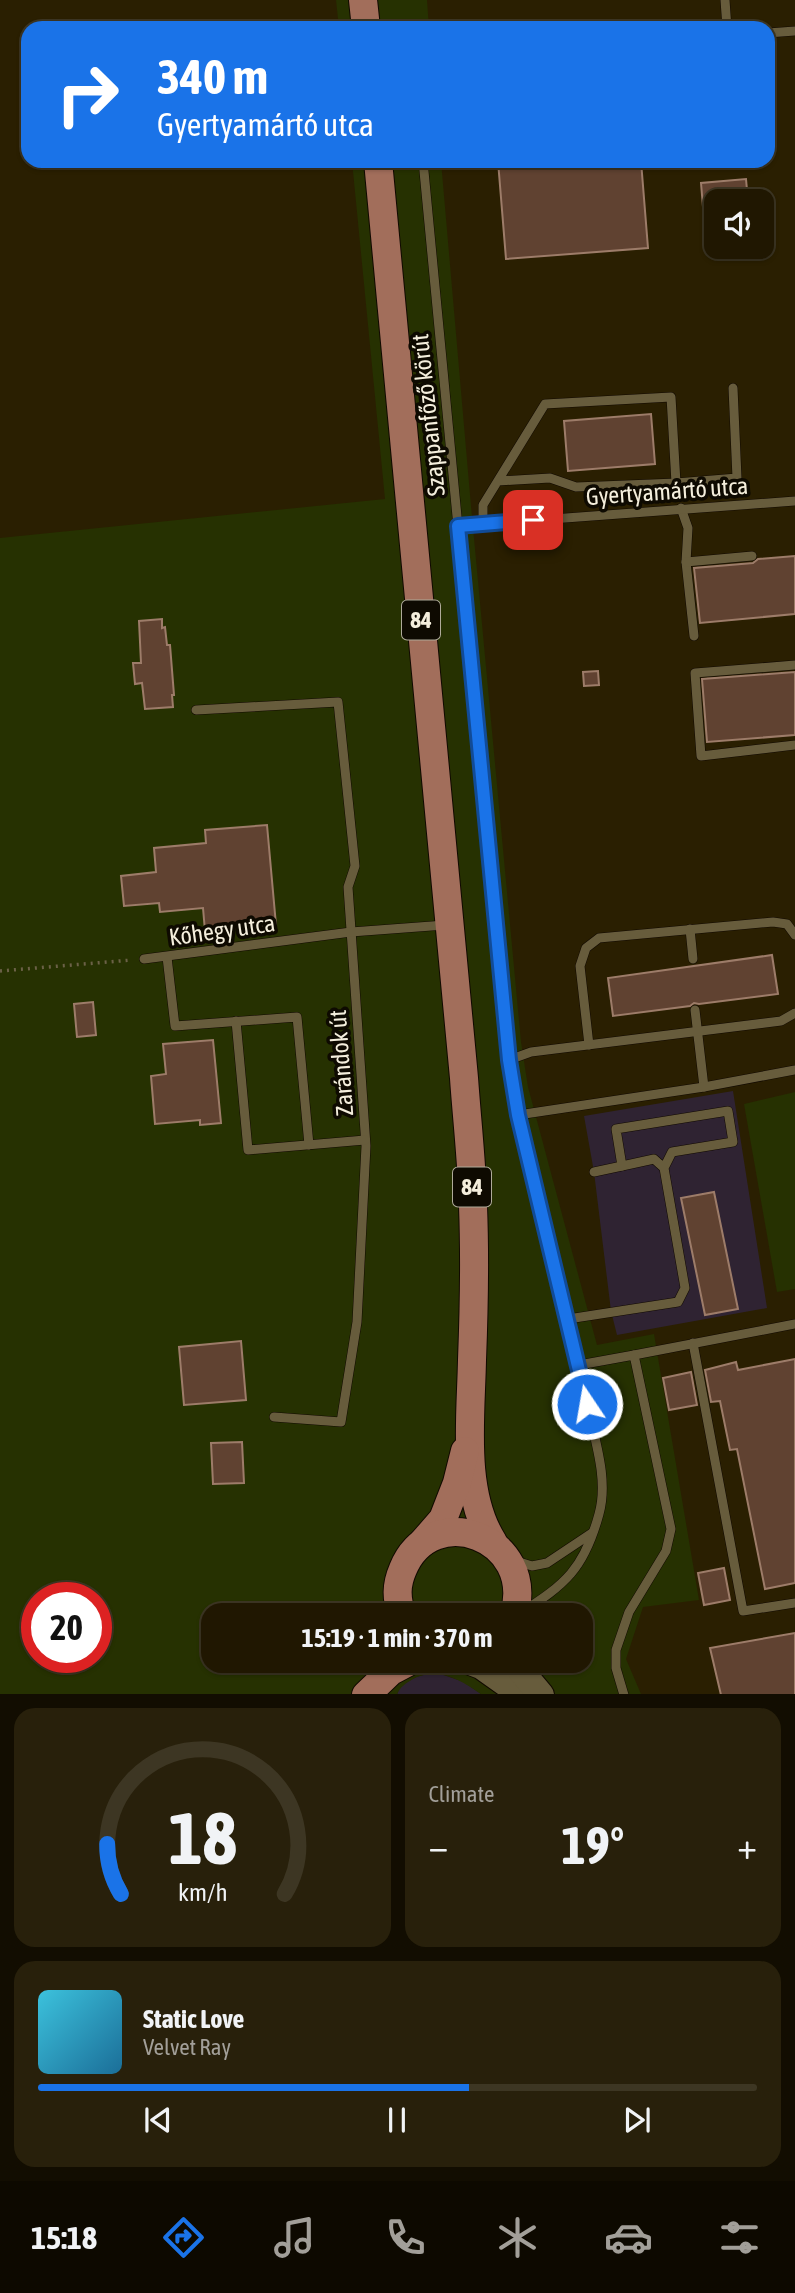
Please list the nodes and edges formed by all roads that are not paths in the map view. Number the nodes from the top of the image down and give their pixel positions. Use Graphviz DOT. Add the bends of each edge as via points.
graph roads {
  1 [pos="363,0"];
  2 [pos="725,0"];
  3 [pos="365,21"];
  4 [pos="726,21"];
  5 [pos="795,31"];
  6 [pos="775,32"];
  7 [pos="379,168"];
  8 [pos="424,168"];
  9 [pos="733,388"];
  10 [pos="498,481"];
  11 [pos="676,483"];
  12 [pos="795,501"];
  13 [pos="681,508"];
  14 [pos="483,524"];
  15 [pos="458,526"];
  16 [pos="752,556"];
  17 [pos="686,562"];
  18 [pos="694,636"];
  19 [pos="795,665"];
  20 [pos="196,710"];
  21 [pos="795,746"];
  22 [pos="450,925"];
  23 [pos="690,929"];
  24 [pos="351,932"];
  25 [pos="795,935"];
  26 [pos="167,957"];
  27 [pos="144,959"];
  28 [pos="693,959"];
  29 [pos="695,1010"];
  30 [pos="795,1013"];
  31 [pos="236,1021"];
  32 [pos="697,1032"];
  33 [pos="589,1045"];
  34 [pos="509,1060"];
  35 [pos="795,1070"];
  36 [pos="704,1087"];
  37 [pos="518,1115"];
  38 [pos="365,1140"];
  39 [pos="309,1145"];
  40 [pos="622,1166"];
  41 [pos="664,1168"];
  42 [pos="594,1172"];
  43 [pos="568,1319"];
  44 [pos="795,1324"];
  45 [pos="693,1343"];
  46 [pos="634,1355"];
  47 [pos="579,1365"];
  48 [pos="274,1418"];
  49 [pos="469,1435"];
  50 [pos="592,1533"];
  51 [pos="423,1542"];
  52 [pos="500,1550"];
  53 [pos="397,1603"];
  54 [pos="518,1603"];
  55 [pos="536,1603"];
  56 [pos="795,1603"];
  57 [pos="366,1673"];
  58 [pos="389,1673"];
  59 [pos="491,1673"];
  60 [pos="523,1673"];
  61 [pos="356,1694"];
  62 [pos="367,1694"];
  63 [pos="521,1694"];
  64 [pos="540,1694"];
  65 [pos="624,1694"];
  1 -- 3 [label="main road"];
  2 -- 4 [label="lane"];
  5 -- 6 [label="lane"];
  7 -- 22 [label="main road, 84"];
  8 -- 15 [label="lane, Szappanfőző körút"];
  9 -- 11 [label="lane" via="737,478"];
  10 -- 11 [label="lane" via="550,478 576,487"];
  10 -- 11 [label="lane" via="544,404 671,393"];
  10 -- 14 [label="lane" via="483,505"];
  12 -- 13 [label="lane, Gyertyamártó utca"];
  13 -- 14 [label="lane, Gyertyamártó utca"];
  13 -- 17 [label="lane" via="688,528"];
  14 -- 15 [label="lane, Gyertyamártó utca"];
  15 -- 34 [label="lane, Szappanfőző körút"];
  16 -- 17 [label="lane"];
  17 -- 18 [label="lane"];
  19 -- 21 [label="lane" via="695,673 701,756"];
  20 -- 24 [label="lane, Zarándok út" via="338,702 355,866 348,887"];
  22 -- 24 [label="lane, Kőhegy utca"];
  22 -- 49 [label="main road, 84" via="474,1206"];
  23 -- 25 [label="lane" via="773,922 787,924"];
  23 -- 28 [label="lane"];
  23 -- 33 [label="lane" via="599,938 586,948 580,966"];
  24 -- 26 [label="lane, Kőhegy utca"];
  24 -- 38 [label="lane, Zarándok út"];
  26 -- 27 [label="lane, Kőhegy utca"];
  26 -- 31 [label="lane" via="175,1026"];
  29 -- 32 [label="lane"];
  30 -- 32 [label="lane" via="781,1021"];
  31 -- 39 [label="lane" via="298,1017"];
  31 -- 39 [label="lane" via="248,1150"];
  32 -- 33 [label="lane"];
  32 -- 36 [label="lane"];
  33 -- 34 [label="lane" via="531,1052"];
  34 -- 37 [label="lane, Szappanfőző körút"];
  35 -- 36 [label="lane"];
  36 -- 37 [label="lane"];
  37 -- 43 [label="lane, Szappanfőző körút"];
  38 -- 39 [label="lane"];
  38 -- 48 [label="lane, Zarándok út" via="357,1322 341,1422"];
  40 -- 41 [label="lane" via="654,1159"];
  40 -- 41 [label="lane" via="616,1129 728,1111 733,1142 672,1152"];
  40 -- 42 [label="lane"];
  41 -- 43 [label="lane" via="685,1288 678,1302"];
  43 -- 47 [label="lane, Szappanfőző körút"];
  44 -- 45 [label="lane"];
  45 -- 46 [label="lane"];
  45 -- 56 [label="lane" via="744,1615"];
  46 -- 47 [label="lane"];
  46 -- 65 [label="lane" via="671,1529 666,1551 629,1612 617,1650 616,1668"];
  47 -- 50 [label="lane, Szappanfőző körút" via="601,1477 600,1511"];
  49 -- 51 [label="main road, 84" via="443,1519"];
  49 -- 52 [label="main road, 84" via="477,1506 484,1530"];
  50 -- 52 [label="lane" via="547,1563 532,1566"];
  50 -- 55 [label="lane, Szappanfőző körút" via="583,1559 570,1577"];
  51 -- 52 [label="main road" via="438,1535 468,1533"];
  51 -- 53 [label="main road, 84" via="405,1565 397,1585"];
  52 -- 54 [label="main road, 84" via="514,1572"];
  57 -- 61 [label="main road"];
  58 -- 62 [label="main road"];
  59 -- 63 [label="main road"];
  60 -- 64 [label="main road"];
}
